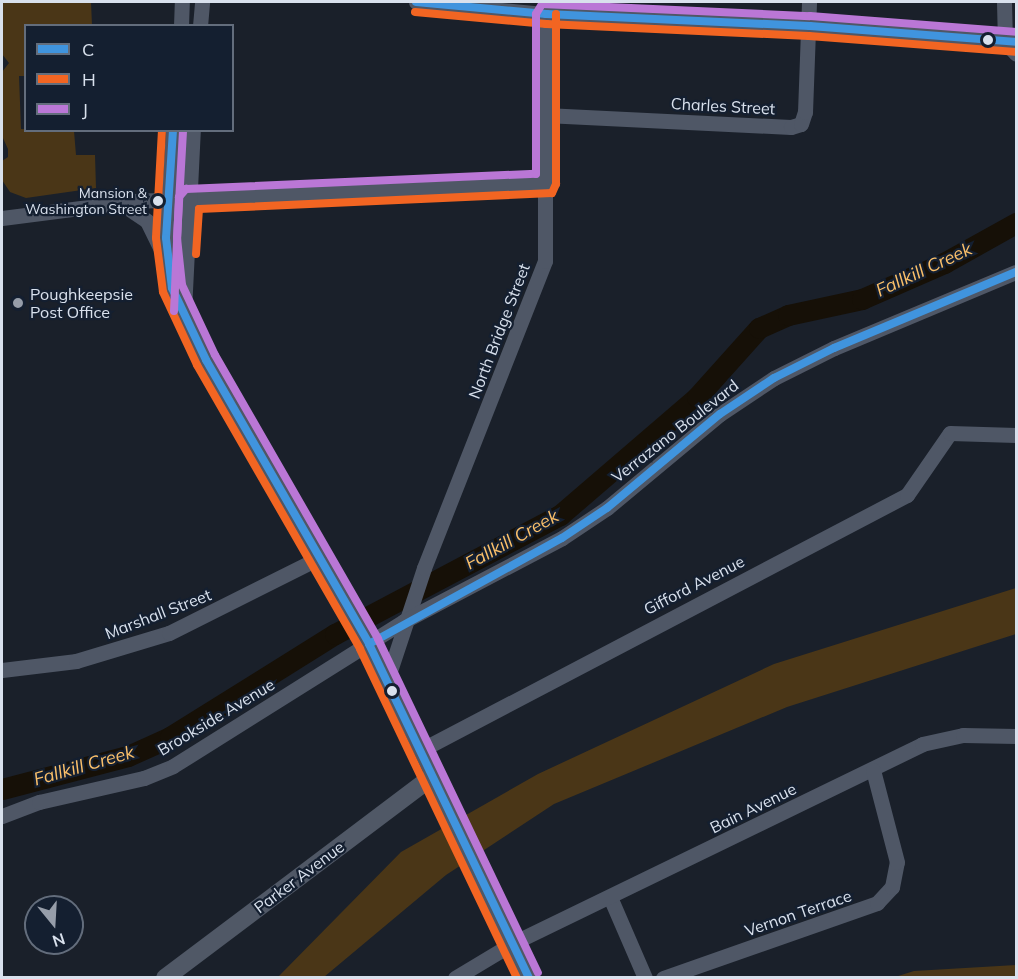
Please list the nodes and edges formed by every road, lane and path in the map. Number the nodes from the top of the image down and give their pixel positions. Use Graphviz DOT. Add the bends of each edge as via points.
graph roads {
  1 [pos="182,2"];
  2 [pos="202,2"];
  3 [pos="416,2"];
  4 [pos="809,2"];
  5 [pos="1004,2"];
  6 [pos="545,8"];
  7 [pos="181,24"];
  8 [pos="200,24"];
  9 [pos="810,26"];
  10 [pos="1011,42"];
  11 [pos="1017,54"];
  12 [pos="545,115"];
  13 [pos="173,132"];
  14 [pos="193,132"];
  15 [pos="546,184"];
  16 [pos="169,199"];
  17 [pos="189,199"];
  18 [pos="119,202"];
  19 [pos="2,218"];
  20 [pos="168,272"];
  21 [pos="1017,272"];
  22 [pos="184,311"];
  23 [pos="1017,435"];
  24 [pos="317,559"];
  25 [pos="405,621"];
  26 [pos="366,641"];
  27 [pos="2,670"];
  28 [pos="387,680"];
  29 [pos="1017,736"];
  30 [pos="421,750"];
  31 [pos="873,770"];
  32 [pos="434,776"];
  33 [pos="2,816"];
  34 [pos="610,897"];
  35 [pos="513,942"];
  36 [pos="165,978"];
  37 [pos="455,978"];
  38 [pos="529,978"];
  39 [pos="645,978"];
  40 [pos="663,978"];
  1 -- 7 [label="street"];
  2 -- 8 [label="street"];
  3 -- 6 [label="street"];
  4 -- 9 [label="street"];
  5 -- 10 [label="street"];
  6 -- 9 [label="street"];
  6 -- 12 [label="street, North Bridge Street"];
  9 -- 10 [label="street"];
  9 -- 12 [label="street, Charles Street" via="801,124 791,127"];
  10 -- 11 [label="street"];
  12 -- 15 [label="street, North Bridge Street"];
  13 -- 16 [label="street"];
  14 -- 17 [label="street"];
  15 -- 17 [label="street"];
  15 -- 25 [label="street, North Bridge Street" via="545,261 539,283"];
  16 -- 17 [label="street"];
  16 -- 18 [label="street"];
  16 -- 20 [label="street"];
  17 -- 22 [label="street"];
  18 -- 19 [label="street"];
  18 -- 20 [label="street" via="150,225"];
  20 -- 22 [label="street"];
  21 -- 25 [label="street, Verrazano Boulevard" via="834,348 774,378 720,414 607,508 562,538"];
  22 -- 24 [label="street" via="199,348"];
  23 -- 30 [label="street, Gifford Avenue" via="961,431 943,440 907,495"];
  24 -- 26 [label="street"];
  24 -- 27 [label="street, Marshall Street" via="169,633 76,662"];
  25 -- 26 [label="street, Verrazano Boulevard"];
  25 -- 28 [label="street, North Bridge Street"];
  26 -- 28 [label="street"];
  26 -- 33 [label="street, Brookside Avenue" via="159,773 39,802"];
  28 -- 30 [label="street"];
  29 -- 31 [label="street, Bain Avenue" via="940,739"];
  30 -- 32 [label="street"];
  31 -- 34 [label="street, Bain Avenue"];
  31 -- 40 [label="street, Vernon Terrace" via="897,862 892,887 877,903"];
  32 -- 35 [label="main road"];
  32 -- 36 [label="main road, Parker Avenue"];
  34 -- 35 [label="street, Bain Avenue"];
  34 -- 39 [label="street"];
  35 -- 37 [label="street, Bain Avenue"];
  35 -- 38 [label="main road"];
}
